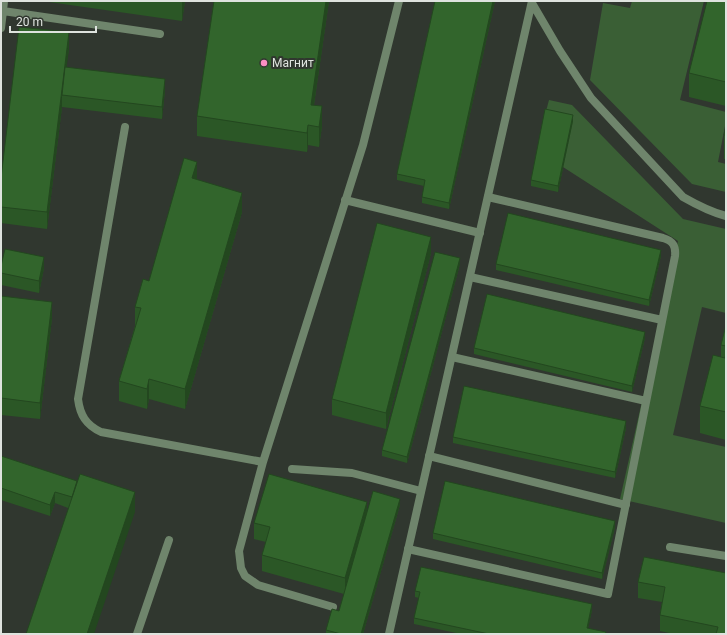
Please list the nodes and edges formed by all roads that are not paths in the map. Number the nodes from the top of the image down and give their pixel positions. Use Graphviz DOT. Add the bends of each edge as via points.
graph roads {
  1 [pos="4,1"];
  2 [pos="399,1"];
  3 [pos="532,2"];
  4 [pos="3,11"];
  5 [pos="1,28"];
  6 [pos="160,34"];
  7 [pos="125,127"];
  8 [pos="488,197"];
  9 [pos="345,200"];
  10 [pos="726,216"];
  11 [pos="480,234"];
  12 [pos="470,277"];
  13 [pos="662,320"];
  14 [pos="452,357"];
  15 [pos="646,401"];
  16 [pos="429,456"];
  17 [pos="263,462"];
  18 [pos="292,469"];
  19 [pos="421,490"];
  20 [pos="626,505"];
  21 [pos="169,540"];
  22 [pos="670,547"];
  23 [pos="408,549"];
  24 [pos="726,556"];
  25 [pos="333,607"];
  26 [pos="137,634"];
  27 [pos="389,634"];
  1 -- 4 [label="street"];
  2 -- 9 [label="street" via="362,145"];
  3 -- 8 [label="street"];
  3 -- 10 [label="street" via="591,98 683,197"];
  4 -- 5 [label="street"];
  4 -- 6 [label="street"];
  7 -- 17 [label="street" via="78,399 80,411 94,429 101,432"];
  8 -- 11 [label="street"];
  8 -- 13 [label="street" via="672,242 675,251"];
  9 -- 11 [label="street"];
  9 -- 17 [label="street"];
  11 -- 12 [label="street"];
  12 -- 13 [label="street"];
  12 -- 14 [label="street"];
  13 -- 15 [label="street"];
  14 -- 15 [label="street"];
  14 -- 16 [label="street"];
  15 -- 20 [label="street"];
  16 -- 19 [label="street"];
  16 -- 20 [label="street"];
  17 -- 25 [label="street" via="239,551 241,568 245,576 258,585"];
  18 -- 19 [label="street" via="352,473"];
  19 -- 23 [label="street"];
  20 -- 23 [label="street" via="608,594"];
  21 -- 26 [label="street"];
  22 -- 24 [label="street"];
  23 -- 27 [label="street"];
}
